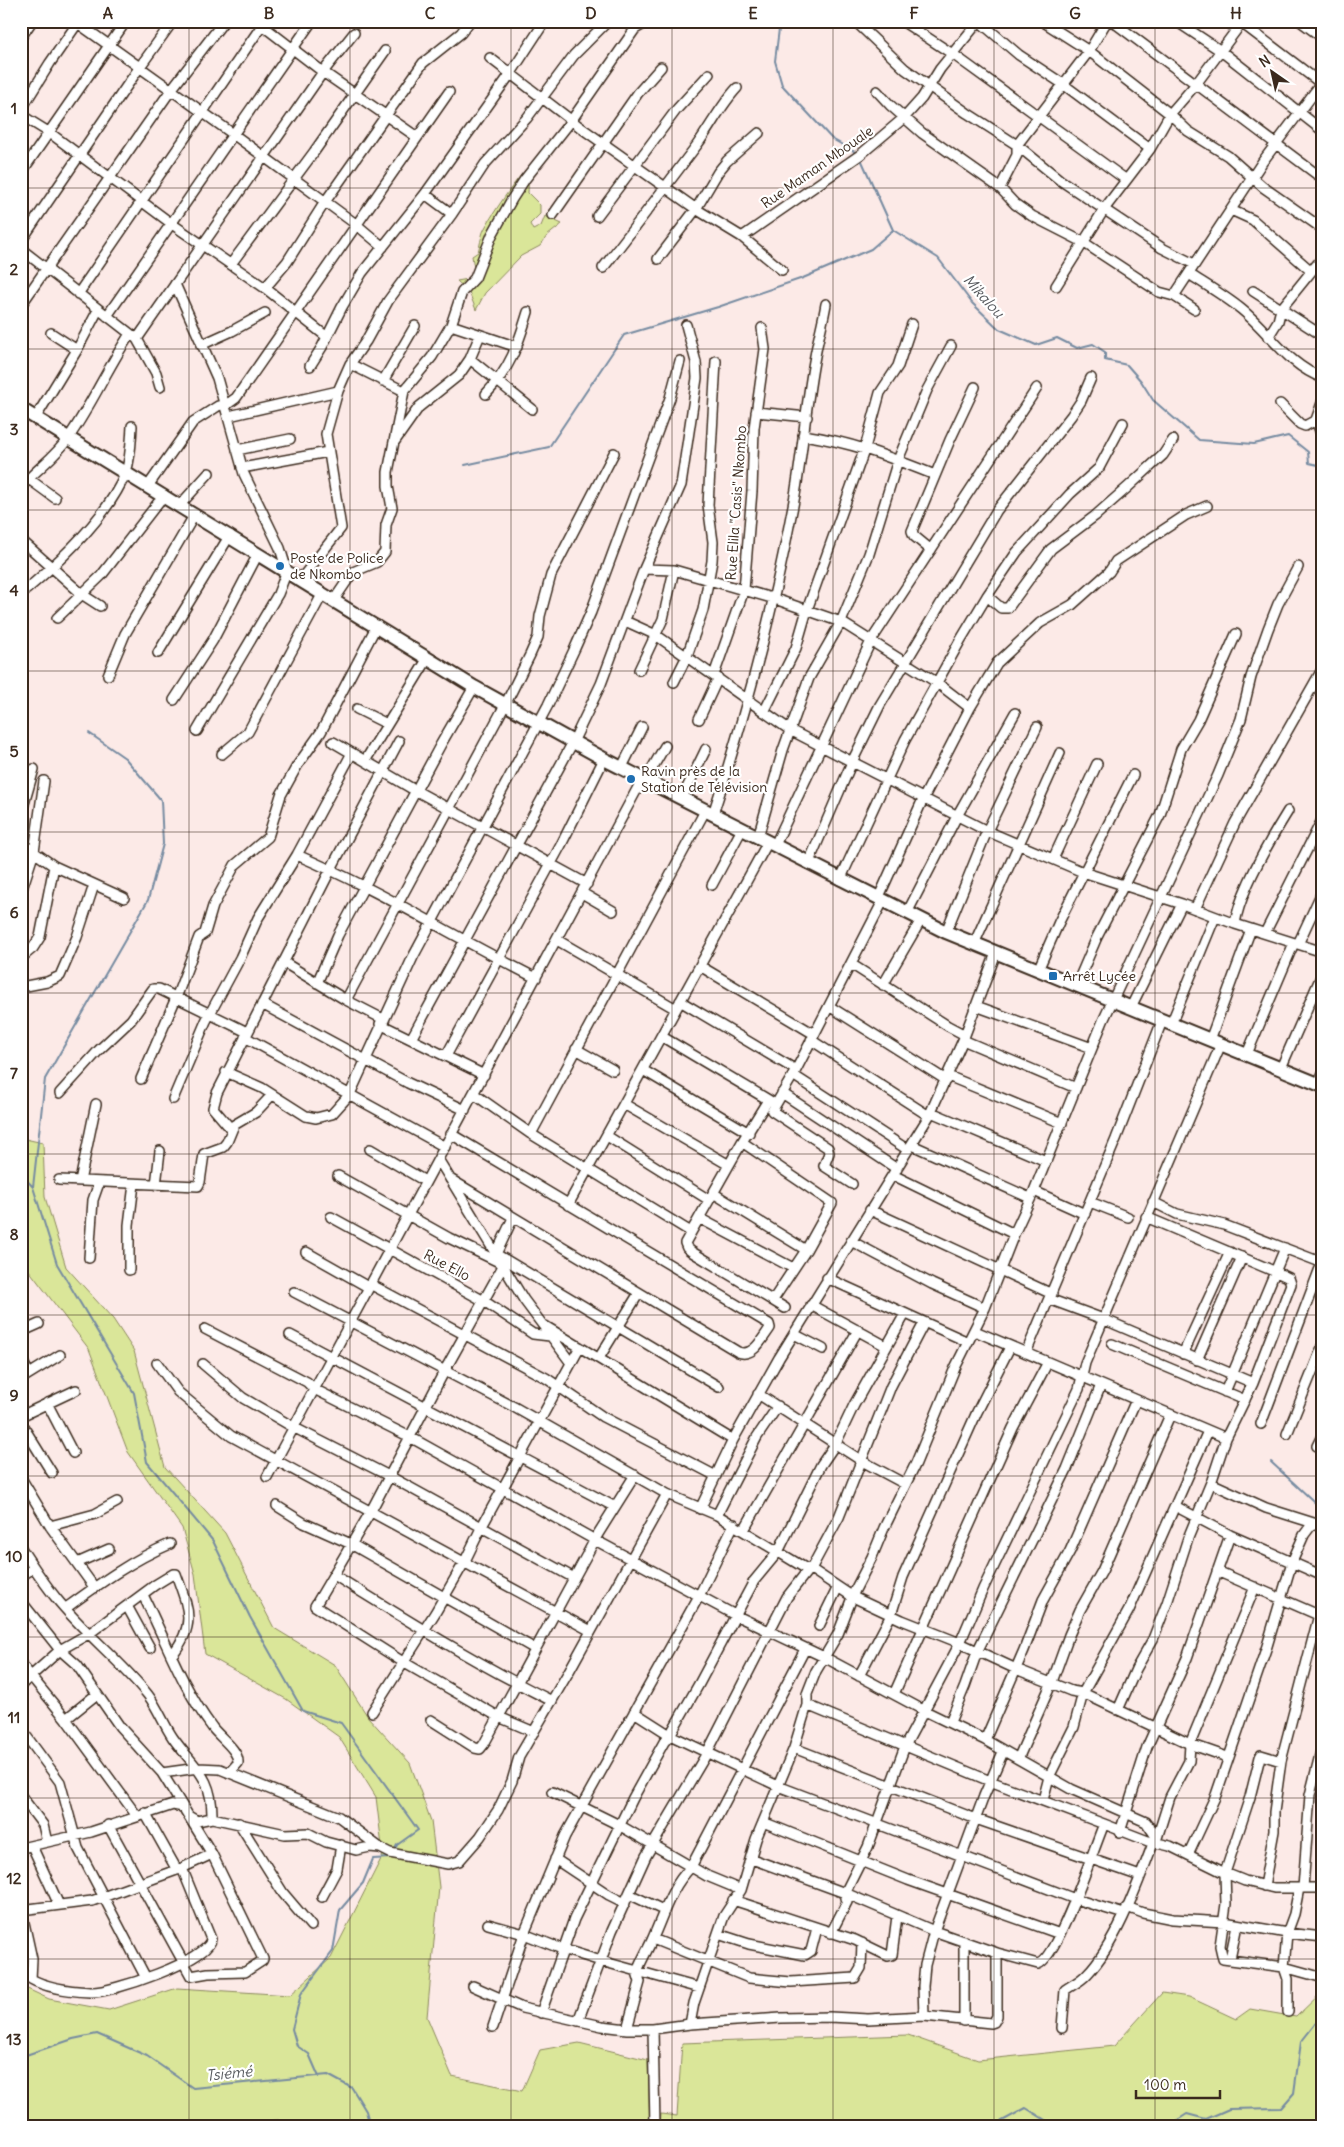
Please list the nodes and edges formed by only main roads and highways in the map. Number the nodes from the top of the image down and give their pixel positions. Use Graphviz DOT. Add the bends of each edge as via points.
graph roads {
  1 [pos="21,408"];
  2 [pos="1321,1081"];
  1 -- 2 [label="highway" via="474,687 604,759 946,932 1166,1023"];
}
